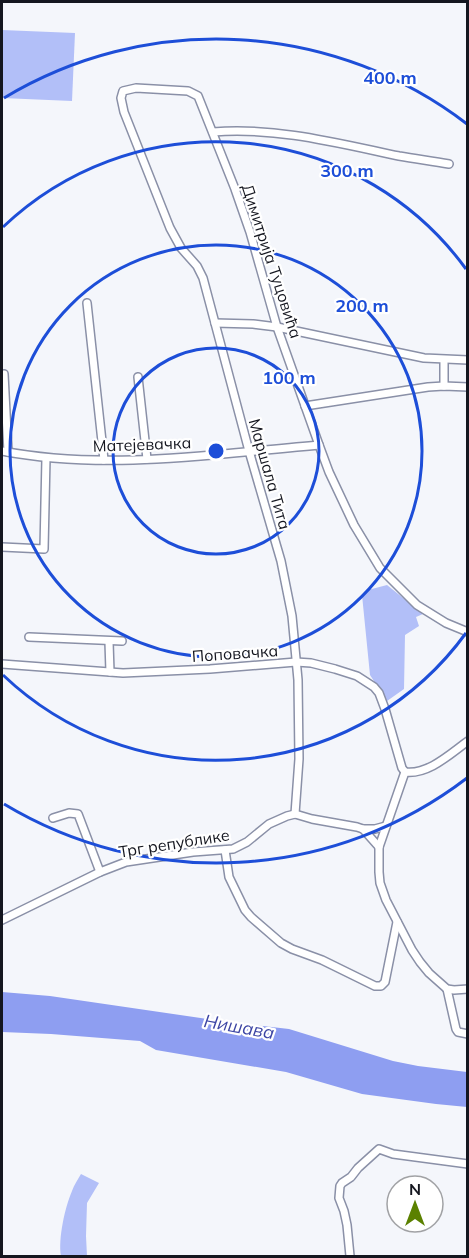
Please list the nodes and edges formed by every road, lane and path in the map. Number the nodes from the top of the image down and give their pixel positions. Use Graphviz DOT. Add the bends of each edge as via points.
graph roads {
  1 [pos="123,91"];
  2 [pos="213,132"];
  3 [pos="449,164"];
  4 [pos="87,303"];
  5 [pos="215,323"];
  6 [pos="278,327"];
  7 [pos="444,360"];
  8 [pos="468,360"];
  9 [pos="4,374"];
  10 [pos="138,376"];
  11 [pos="444,386"];
  12 [pos="468,387"];
  13 [pos="305,406"];
  14 [pos="319,445"];
  15 [pos="249,451"];
  16 [pos="4,452"];
  17 [pos="46,458"];
  18 [pos="147,459"];
  19 [pos="104,460"];
  20 [pos="2,548"];
  21 [pos="468,632"];
  22 [pos="29,637"];
  23 [pos="122,641"];
  24 [pos="109,642"];
  25 [pos="296,662"];
  26 [pos="2,664"];
  27 [pos="110,672"];
  28 [pos="468,741"];
  29 [pos="405,772"];
  30 [pos="295,814"];
  31 [pos="53,818"];
  32 [pos="386,826"];
  33 [pos="363,829"];
  34 [pos="379,847"];
  35 [pos="225,850"];
  36 [pos="100,872"];
  37 [pos="2,920"];
  38 [pos="397,922"];
  39 [pos="447,988"];
  40 [pos="468,989"];
  41 [pos="468,1034"];
  42 [pos="468,1164"];
  43 [pos="350,1257"];
  1 -- 2 [label="street, Димитрија Туцовића" via="136,88 194,93"];
  1 -- 5 [label="street, Маршала Тита" via="123,112 170,228 203,279"];
  2 -- 3 [label="street" via="290,134"];
  2 -- 6 [label="street, Димитрија Туцовића" via="250,232"];
  4 -- 19 [label="street"];
  5 -- 6 [label="street"];
  5 -- 15 [label="street, Маршала Тита"];
  6 -- 7 [label="street"];
  6 -- 13 [label="street, Димитрија Туцовића"];
  7 -- 8 [label="street"];
  7 -- 11 [label="street"];
  9 -- 16 [label="street"];
  10 -- 18 [label="street"];
  11 -- 12 [label="street"];
  11 -- 13 [label="street"];
  13 -- 14 [label="street, Димитрија Туцовића"];
  14 -- 15 [label="street, Матејевачка"];
  14 -- 21 [label="street, Димитрија Туцовића" via="354,525 380,568 417,605"];
  15 -- 18 [label="street, Матејевачка"];
  15 -- 25 [label="street, Маршала Тита" via="286,583"];
  16 -- 17 [label="street, Матејевачка"];
  17 -- 19 [label="street, Матејевачка"];
  17 -- 20 [label="street" via="44,549"];
  18 -- 19 [label="street, Матејевачка"];
  22 -- 24 [label="street"];
  23 -- 24 [label="street"];
  24 -- 27 [label="street"];
  25 -- 27 [label="street, Поповачка"];
  25 -- 29 [label="street, Поповачка" via="346,672 377,690"];
  25 -- 30 [label="street, Маршала Тита" via="299,759"];
  26 -- 27 [label="street, Поповачка"];
  28 -- 29 [label="street" via="423,770"];
  29 -- 32 [label="street"];
  30 -- 33 [label="street"];
  30 -- 35 [label="street, Трг републике" via="277,819 240,846"];
  31 -- 36 [label="street" via="78,814"];
  32 -- 33 [label="street"];
  32 -- 34 [label="street"];
  33 -- 34 [label="street"];
  34 -- 38 [label="street" via="380,884"];
  35 -- 36 [label="street, Трг републике" via="138,859"];
  35 -- 38 [label="street" via="229,878 251,917 281,943 375,986 385,982"];
  36 -- 37 [label="street, Трг републике"];
  38 -- 39 [label="street" via="420,962"];
  39 -- 40 [label="street"];
  39 -- 41 [label="street" via="456,1029"];
  42 -- 43 [label="street" via="379,1149 340,1186"];
}
